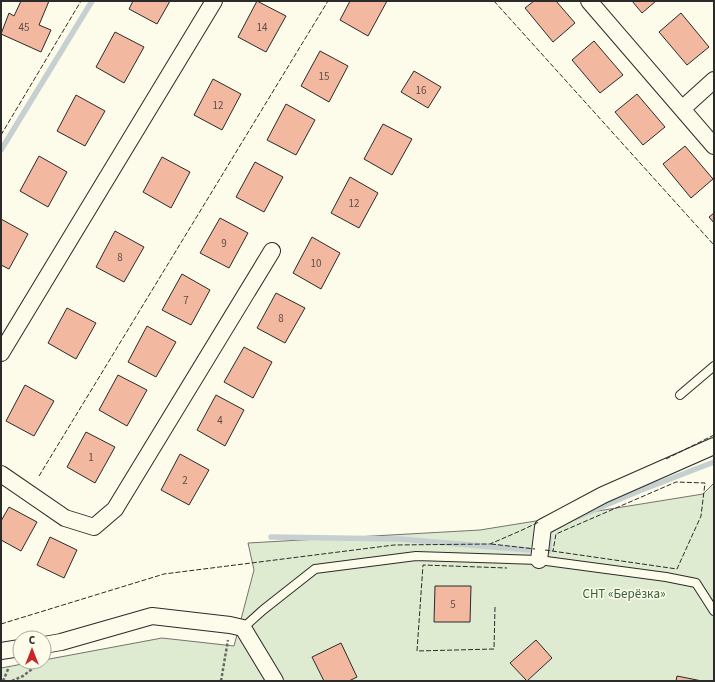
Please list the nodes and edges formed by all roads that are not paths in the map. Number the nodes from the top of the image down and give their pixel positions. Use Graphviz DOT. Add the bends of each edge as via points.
graph roads {
  1 [pos="214,1"];
  2 [pos="589,1"];
  3 [pos="714,80"];
  4 [pos="682,109"];
  5 [pos="714,146"];
  6 [pos="272,251"];
  7 [pos="1,353"];
  8 [pos="714,366"];
  9 [pos="680,395"];
  10 [pos="714,446"];
  11 [pos="1,474"];
  12 [pos="539,560"];
  13 [pos="714,611"];
  14 [pos="237,626"];
  15 [pos="52,644"];
  16 [pos="12,649"];
  17 [pos="1,651"];
  18 [pos="275,681"];
  1 -- 7 [label="street"];
  2 -- 4 [label="street"];
  3 -- 4 [label="street"];
  4 -- 5 [label="street"];
  6 -- 11 [label="street" via="115,509 94,527 65,518"];
  8 -- 9 [label="lane"];
  10 -- 12 [label="street" via="602,495 543,527"];
  12 -- 13 [label="lane" via="696,583"];
  12 -- 14 [label="lane" via="416,556 315,569 263,610"];
  14 -- 15 [label="street" via="152,616"];
  14 -- 18 [label="street"];
  16 -- 17 [label="street"];
}
